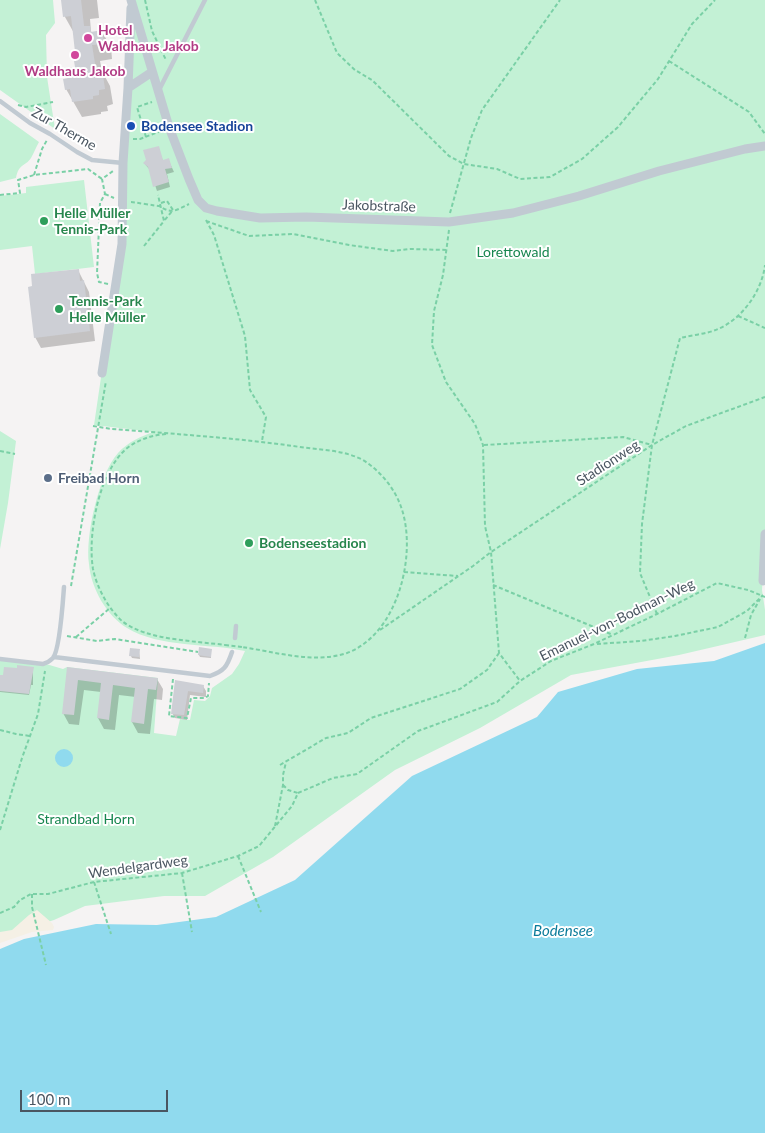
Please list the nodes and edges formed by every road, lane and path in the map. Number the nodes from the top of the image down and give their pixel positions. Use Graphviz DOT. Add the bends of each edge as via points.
graph roads {
  1 [pos="131,0"];
  2 [pos="145,0"];
  3 [pos="205,0"];
  4 [pos="315,0"];
  5 [pos="560,0"];
  6 [pos="715,0"];
  7 [pos="669,61"];
  8 [pos="170,69"];
  9 [pos="152,72"];
  10 [pos="128,88"];
  11 [pos="159,96"];
  12 [pos="2,102"];
  13 [pos="53,102"];
  14 [pos="169,127"];
  15 [pos="50,134"];
  16 [pos="765,134"];
  17 [pos="146,137"];
  18 [pos="133,139"];
  19 [pos="765,146"];
  20 [pos="122,163"];
  21 [pos="464,164"];
  22 [pos="34,175"];
  23 [pos="102,179"];
  24 [pos="0,195"];
  25 [pos="158,195"];
  26 [pos="198,200"];
  27 [pos="129,202"];
  28 [pos="161,203"];
  29 [pos="162,210"];
  30 [pos="173,210"];
  31 [pos="164,221"];
  32 [pos="449,222"];
  33 [pos="144,246"];
  34 [pos="446,250"];
  35 [pos="765,265"];
  36 [pos="104,283"];
  37 [pos="738,316"];
  38 [pos="765,328"];
  39 [pos="104,375"];
  40 [pos="765,397"];
  41 [pos="93,426"];
  42 [pos="98,426"];
  43 [pos="173,433"];
  44 [pos="262,441"];
  45 [pos="483,445"];
  46 [pos="652,445"];
  47 [pos="0,451"];
  48 [pos="15,454"];
  49 [pos="765,534"];
  50 [pos="491,552"];
  51 [pos="404,572"];
  52 [pos="458,576"];
  53 [pos="764,581"];
  54 [pos="493,585"];
  55 [pos="64,586"];
  56 [pos="70,592"];
  57 [pos="764,596"];
  58 [pos="110,608"];
  59 [pos="656,614"];
  60 [pos="236,626"];
  61 [pos="378,631"];
  62 [pos="59,634"];
  63 [pos="613,635"];
  64 [pos="76,637"];
  65 [pos="235,638"];
  66 [pos="745,638"];
  67 [pos="594,644"];
  68 [pos="198,652"];
  69 [pos="232,652"];
  70 [pos="499,653"];
  71 [pos="54,658"];
  72 [pos="0,659"];
  73 [pos="46,664"];
  74 [pos="174,672"];
  75 [pos="210,676"];
  76 [pos="520,681"];
  77 [pos="0,730"];
  78 [pos="30,736"];
  79 [pos="286,762"];
  80 [pos="280,765"];
  81 [pos="283,785"];
  82 [pos="298,793"];
  83 [pos="274,829"];
  84 [pos="0,830"];
  85 [pos="238,856"];
  86 [pos="182,874"];
  87 [pos="94,882"];
  88 [pos="32,894"];
  89 [pos="261,912"];
  90 [pos="0,913"];
  91 [pos="192,932"];
  92 [pos="111,934"];
  93 [pos="46,965"];
  1 -- 9 [label="street"];
  1 -- 10 [label="street"];
  2 -- 8 [label="path" via="152,31"];
  3 -- 8 [label="lane"];
  4 -- 21 [label="path" via="338,53 355,70 372,80 449,156"];
  5 -- 21 [label="path" via="482,110"];
  6 -- 7 [label="path" via="692,24"];
  7 -- 16 [label="path" via="749,112"];
  7 -- 21 [label="path" via="618,127 582,158 550,177 520,179 497,169"];
  8 -- 11 [label="lane"];
  9 -- 10 [label="street"];
  9 -- 11 [label="street"];
  10 -- 20 [label="street"];
  11 -- 14 [label="street"];
  11 -- 17 [label="path" via="137,107"];
  12 -- 13 [label="path" via="26,107"];
  12 -- 15 [label="lane, Zur Therme"];
  14 -- 17 [label="path"];
  14 -- 26 [label="street"];
  15 -- 20 [label="lane, Zur Therme" via="92,160"];
  15 -- 22 [label="path"];
  17 -- 18 [label="path"];
  19 -- 32 [label="street, Jakobstraße" via="659,171 513,213"];
  20 -- 23 [label="path"];
  20 -- 39 [label="street" via="122,244"];
  21 -- 32 [label="path"];
  22 -- 23 [label="path" via="88,169"];
  22 -- 24 [label="path" via="18,180 20,193"];
  23 -- 36 [label="path" via="105,194 100,203 98,273 99,282"];
  25 -- 28 [label="path"];
  26 -- 30 [label="path"];
  26 -- 32 [label="street, Jakobstraße" via="206,208 260,218"];
  27 -- 29 [label="path" via="158,206"];
  28 -- 29 [label="path"];
  28 -- 30 [label="path" via="167,201"];
  29 -- 30 [label="path"];
  29 -- 31 [label="path"];
  30 -- 31 [label="path"];
  31 -- 33 [label="path"];
  32 -- 34 [label="path"];
  34 -- 44 [label="path" via="393,250 293,234 249,236 206,221 214,235 245,336 250,390 266,416"];
  34 -- 45 [label="path" via="434,311 432,345 446,382 475,424"];
  35 -- 37 [label="path" via="750,304"];
  37 -- 38 [label="path"];
  37 -- 46 [label="path" via="719,329 680,338"];
  39 -- 42 [label="path"];
  40 -- 46 [label="path, Stadionweg" via="686,426"];
  41 -- 42 [label="path"];
  42 -- 43 [label="path"];
  42 -- 56 [label="path"];
  43 -- 44 [label="path"];
  43 -- 58 [label="path" via="151,436 132,444 119,457 106,479 97,504 92,549 95,576"];
  44 -- 51 [label="path" via="350,454 384,476 404,514"];
  45 -- 46 [label="path" via="623,437"];
  45 -- 50 [label="path" via="485,526"];
  46 -- 50 [label="path, Stadionweg"];
  46 -- 59 [label="path" via="642,524 640,573"];
  47 -- 48 [label="path"];
  49 -- 53 [label="street"];
  50 -- 52 [label="path, Stadionweg"];
  50 -- 54 [label="path"];
  51 -- 52 [label="path"];
  51 -- 61 [label="path" via="390,613"];
  52 -- 61 [label="path, Stadionweg"];
  54 -- 63 [label="path"];
  54 -- 70 [label="path"];
  55 -- 62 [label="lane"];
  57 -- 59 [label="path, Emanuel-von-Bodman-Weg" via="716,583"];
  57 -- 66 [label="path" via="750,614"];
  57 -- 67 [label="path" via="718,626 667,637"];
  58 -- 61 [label="path, bridge" via="124,622 159,636 304,656 329,657 347,652 361,646"];
  58 -- 64 [label="path"];
  59 -- 63 [label="path, Emanuel-von-Bodman-Weg"];
  60 -- 65 [label="lane"];
  62 -- 64 [label="path"];
  62 -- 71 [label="lane"];
  63 -- 67 [label="path, Emanuel-von-Bodman-Weg"];
  64 -- 68 [label="path" via="97,641 115,639"];
  67 -- 76 [label="path, Emanuel-von-Bodman-Weg" via="551,661"];
  69 -- 75 [label="lane" via="222,671"];
  70 -- 76 [label="path"];
  70 -- 79 [label="path" via="487,670 460,689 371,718 348,733 326,738"];
  71 -- 73 [label="lane"];
  71 -- 74 [label="lane"];
  72 -- 73 [label="lane"];
  73 -- 78 [label="path" via="38,714"];
  74 -- 75 [label="lane"];
  74 -- 75 [label="path" via="169,716 187,718 191,698 208,696"];
  76 -- 82 [label="path, Emanuel-von-Bodman-Weg" via="498,702 418,731 357,774 333,778"];
  77 -- 78 [label="path"];
  78 -- 84 [label="path"];
  79 -- 80 [label="path"];
  79 -- 81 [label="path"];
  81 -- 82 [label="path"];
  81 -- 83 [label="path"];
  82 -- 83 [label="path, Wendelgardweg"];
  83 -- 85 [label="path, Wendelgardweg" via="259,846"];
  85 -- 86 [label="path, Wendelgardweg"];
  85 -- 89 [label="path"];
  86 -- 87 [label="path, Wendelgardweg"];
  86 -- 91 [label="path"];
  87 -- 88 [label="path, Wendelgardweg" via="48,894"];
  87 -- 92 [label="path"];
  88 -- 90 [label="path, Wendelgardweg"];
  88 -- 93 [label="path" via="32,907"];
}
